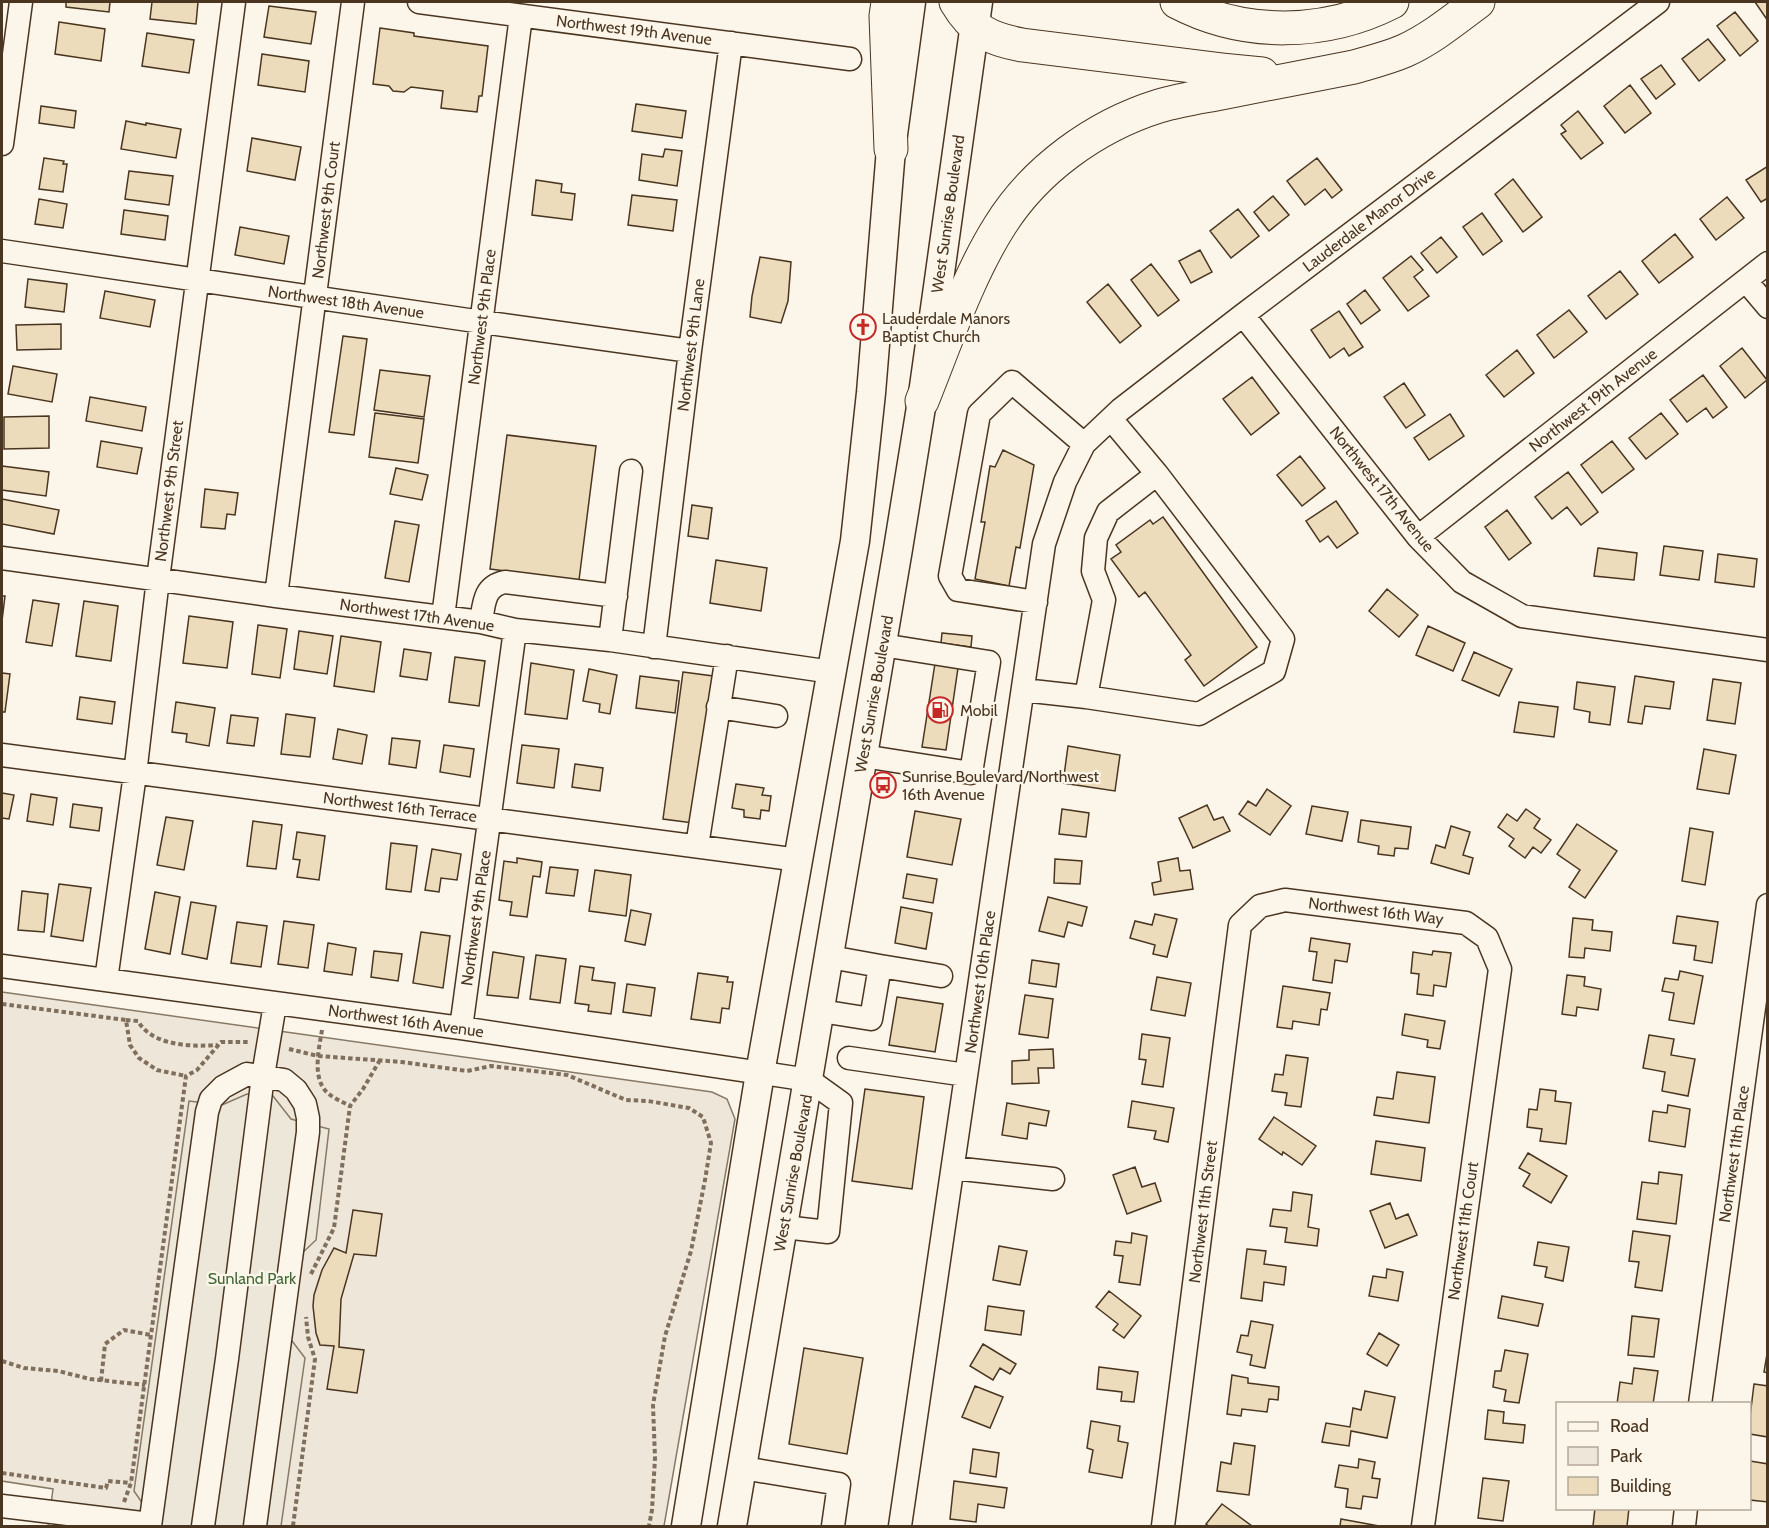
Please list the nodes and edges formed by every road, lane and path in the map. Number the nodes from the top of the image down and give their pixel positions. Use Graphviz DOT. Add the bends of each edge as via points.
graph roads {
  1 [pos="21,2"];
  2 [pos="234,2"];
  3 [pos="353,2"];
  4 [pos="419,2"];
  5 [pos="888,2"];
  6 [pos="911,2"];
  7 [pos="1177,2"];
  8 [pos="1392,2"];
  9 [pos="1478,2"];
  10 [pos="1658,2"];
  11 [pos="969,10"];
  12 [pos="521,16"];
  13 [pos="731,43"];
  14 [pos="850,59"];
  15 [pos="1303,76"];
  16 [pos="2,144"];
  17 [pos="891,149"];
  18 [pos="2,252"];
  19 [pos="1767,263"];
  20 [pos="196,280"];
  21 [pos="1746,281"];
  22 [pos="315,297"];
  23 [pos="1767,308"];
  24 [pos="1243,315"];
  25 [pos="482,322"];
  26 [pos="690,351"];
  27 [pos="922,401"];
  28 [pos="1111,419"];
  29 [pos="1084,444"];
  30 [pos="631,471"];
  31 [pos="1157,474"];
  32 [pos="1418,537"];
  33 [pos="2,558"];
  34 [pos="158,579"];
  35 [pos="276,596"];
  36 [pos="615,596"];
  37 [pos="1036,602"];
  38 [pos="443,617"];
  39 [pos="481,622"];
  40 [pos="515,630"];
  41 [pos="610,640"];
  42 [pos="882,645"];
  43 [pos="654,647"];
  44 [pos="1767,650"];
  45 [pos="727,656"];
  46 [pos="832,672"];
  47 [pos="1023,690"];
  48 [pos="1086,697"];
  49 [pos="718,707"];
  50 [pos="776,716"];
  51 [pos="2,755"];
  52 [pos="864,756"];
  53 [pos="135,774"];
  54 [pos="489,819"];
  55 [pos="697,846"];
  56 [pos="799,861"];
  57 [pos="1767,905"];
  58 [pos="1260,906"];
  59 [pos="1487,938"];
  60 [pos="830,957"];
  61 [pos="1764,961"];
  62 [pos="2,966"];
  63 [pos="880,966"];
  64 [pos="941,976"];
  65 [pos="106,980"];
  66 [pos="2,1004"];
  67 [pos="275,1004"];
  68 [pos="821,1011"];
  69 [pos="126,1020"];
  70 [pos="323,1026"];
  71 [pos="460,1028"];
  72 [pos="218,1045"];
  73 [pos="268,1045"];
  74 [pos="318,1056"];
  75 [pos="849,1058"];
  76 [pos="380,1060"];
  77 [pos="760,1073"];
  78 [pos="966,1075"];
  79 [pos="186,1076"];
  80 [pos="263,1077"];
  81 [pos="809,1080"];
  82 [pos="350,1106"];
  83 [pos="953,1168"];
  84 [pos="1053,1179"];
  85 [pos="784,1227"];
  86 [pos="309,1279"];
  87 [pos="305,1311"];
  88 [pos="151,1335"];
  89 [pos="2,1361"];
  90 [pos="101,1381"];
  91 [pos="145,1385"];
  92 [pos="1700,1402"];
  93 [pos="742,1468"];
  94 [pos="2,1473"];
  95 [pos="131,1483"];
  96 [pos="2,1506"];
  97 [pos="1686,1510"];
  98 [pos="34,1519"];
  99 [pos="121,1521"];
  100 [pos="150,1525"];
  101 [pos="203,1527"];
  102 [pos="255,1527"];
  103 [pos="293,1527"];
  104 [pos="649,1527"];
  105 [pos="686,1527"];
  106 [pos="732,1527"];
  107 [pos="833,1527"];
  108 [pos="900,1527"];
  109 [pos="1163,1527"];
  110 [pos="1422,1527"];
  111 [pos="1684,1527"];
  1 -- 16 [label="street"];
  2 -- 20 [label="street, Northwest 9th Street"];
  3 -- 22 [label="street, Northwest 9th Court"];
  4 -- 12 [label="street, Northwest 19th Avenue"];
  5 -- 17 [label="highway"];
  6 -- 17 [label="main road"];
  7 -- 8 [label="highway" via="1215,18 1285,28 1346,20"];
  9 -- 15 [label="highway" via="1403,51 1354,67"];
  10 -- 24 [label="street, Lauderdale Manor Drive"];
  11 -- 15 [label="highway" via="1001,41 1223,70"];
  11 -- 27 [label="main road, West Sunrise Boulevard"];
  12 -- 13 [label="street, Northwest 19th Avenue"];
  12 -- 25 [label="street, Northwest 9th Place"];
  13 -- 14 [label="street, Northwest 19th Avenue"];
  13 -- 26 [label="street, Northwest 9th Lane"];
  15 -- 27 [label="highway" via="1159,106 1096,134 1047,171 1011,208 988,244"];
  17 -- 46 [label="main road" via="855,541"];
  18 -- 20 [label="street, Northwest 18th Avenue"];
  19 -- 21 [label="street, Northwest 19th Avenue"];
  20 -- 22 [label="street, Northwest 18th Avenue"];
  20 -- 34 [label="street, Northwest 9th Street"];
  21 -- 23 [label="street"];
  21 -- 32 [label="street, Northwest 19th Avenue"];
  22 -- 25 [label="street, Northwest 18th Avenue"];
  22 -- 35 [label="street, Northwest 9th Court"];
  24 -- 28 [label="street, Lauderdale Manor Drive"];
  24 -- 32 [label="street, Northwest 17th Avenue"];
  25 -- 26 [label="street, Northwest 18th Avenue"];
  25 -- 38 [label="street, Northwest 9th Place"];
  26 -- 43 [label="street, Northwest 9th Lane"];
  27 -- 42 [label="main road, West Sunrise Boulevard"];
  28 -- 29 [label="street, Lauderdale Manor Drive"];
  28 -- 31 [label="street"];
  29 -- 37 [label="street, Northwest 10th Place" via="1065,482 1044,544"];
  29 -- 37 [label="street" via="1012,382 979,414 950,576 958,590"];
  30 -- 36 [label="street"];
  31 -- 48 [label="street" via="1108,512 1095,538 1093,571 1104,600"];
  31 -- 48 [label="street" via="1283,639 1274,671 1199,714"];
  32 -- 44 [label="street, Northwest 17th Avenue" via="1462,582 1522,616"];
  33 -- 34 [label="street, Northwest 17th Avenue"];
  34 -- 35 [label="street, Northwest 17th Avenue"];
  34 -- 53 [label="street, Northwest 9th Street"];
  35 -- 38 [label="street, Northwest 17th Avenue"];
  36 -- 39 [label="street" via="498,583 486,594"];
  36 -- 41 [label="street"];
  37 -- 47 [label="street, Northwest 10th Place"];
  38 -- 39 [label="street, Northwest 17th Avenue"];
  39 -- 40 [label="street, Northwest 17th Avenue"];
  40 -- 41 [label="street, Northwest 17th Avenue"];
  40 -- 54 [label="street, Northwest 9th Place"];
  41 -- 43 [label="street, Northwest 17th Avenue"];
  42 -- 52 [label="main road, West Sunrise Boulevard"];
  42 -- 52 [label="street" via="989,662 971,773"];
  43 -- 45 [label="street, Northwest 17th Avenue"];
  45 -- 46 [label="street, Northwest 17th Avenue"];
  45 -- 49 [label="street"];
  46 -- 56 [label="main road"];
  47 -- 48 [label="street"];
  47 -- 78 [label="street, Northwest 10th Place"];
  49 -- 50 [label="street"];
  49 -- 55 [label="street"];
  51 -- 53 [label="street, Northwest 16th Terrace"];
  52 -- 60 [label="main road, West Sunrise Boulevard"];
  53 -- 54 [label="street, Northwest 16th Terrace"];
  53 -- 65 [label="street, Northwest 9th Street"];
  54 -- 55 [label="street, Northwest 16th Terrace"];
  54 -- 71 [label="street, Northwest 9th Place"];
  55 -- 56 [label="street, Northwest 16th Terrace"];
  56 -- 77 [label="main road"];
  57 -- 61 [label="street, Northwest 11th Place"];
  58 -- 59 [label="street, Northwest 16th Way" via="1284,900 1466,923"];
  58 -- 109 [label="street, Northwest 11th Street" via="1240,925"];
  59 -- 110 [label="street, Northwest 11th Court" via="1500,969"];
  60 -- 63 [label="street"];
  60 -- 68 [label="main road, West Sunrise Boulevard"];
  61 -- 92 [label="street, Northwest 11th Place"];
  62 -- 65 [label="street, Northwest 16th Avenue"];
  63 -- 64 [label="street"];
  63 -- 68 [label="street" via="871,1019"];
  65 -- 67 [label="street, Northwest 16th Avenue"];
  66 -- 69 [label="path"];
  67 -- 71 [label="street, Northwest 16th Avenue"];
  67 -- 73 [label="street"];
  68 -- 81 [label="main road, West Sunrise Boulevard"];
  69 -- 72 [label="path" via="138,1021 142,1029 165,1041 193,1047"];
  69 -- 79 [label="path" via="129,1046 139,1058 157,1070"];
  70 -- 74 [label="path"];
  71 -- 77 [label="street, Northwest 16th Avenue"];
  72 -- 73 [label="path" via="221,1041"];
  72 -- 79 [label="path" via="197,1070"];
  73 -- 74 [label="path"];
  73 -- 80 [label="street"];
  74 -- 76 [label="path"];
  74 -- 82 [label="path" via="320,1080 327,1093"];
  75 -- 78 [label="street"];
  76 -- 82 [label="path"];
  76 -- 104 [label="path" via="467,1071 491,1066 567,1075 626,1100 689,1108 703,1117 711,1143 705,1180 652,1405 655,1458"];
  77 -- 81 [label="street, Northwest 16th Avenue"];
  77 -- 105 [label="main road"];
  78 -- 83 [label="street, Northwest 10th Place"];
  79 -- 88 [label="path"];
  80 -- 100 [label="street" via="247,1074 222,1087 211,1099 207,1112"];
  80 -- 101 [label="street"];
  80 -- 102 [label="street" via="284,1080 296,1090 305,1104 308,1132"];
  81 -- 85 [label="main road, West Sunrise Boulevard"];
  81 -- 85 [label="street" via="841,1103 828,1232"];
  82 -- 86 [label="path" via="334,1228"];
  83 -- 84 [label="street"];
  83 -- 108 [label="street, Northwest 10th Place"];
  85 -- 93 [label="main road, West Sunrise Boulevard"];
  87 -- 103 [label="path" via="315,1359"];
  88 -- 90 [label="path" via="124,1330 105,1344"];
  88 -- 91 [label="path"];
  89 -- 90 [label="path"];
  90 -- 91 [label="path"];
  91 -- 95 [label="path"];
  93 -- 106 [label="main road, West Sunrise Boulevard"];
  93 -- 107 [label="street" via="839,1484"];
  94 -- 95 [label="path" via="106,1488 108,1481"];
  95 -- 99 [label="path"];
  96 -- 98 [label="street"];
  97 -- 111 [label="street"];
  98 -- 99 [label="street"];
  99 -- 100 [label="street"];
}
